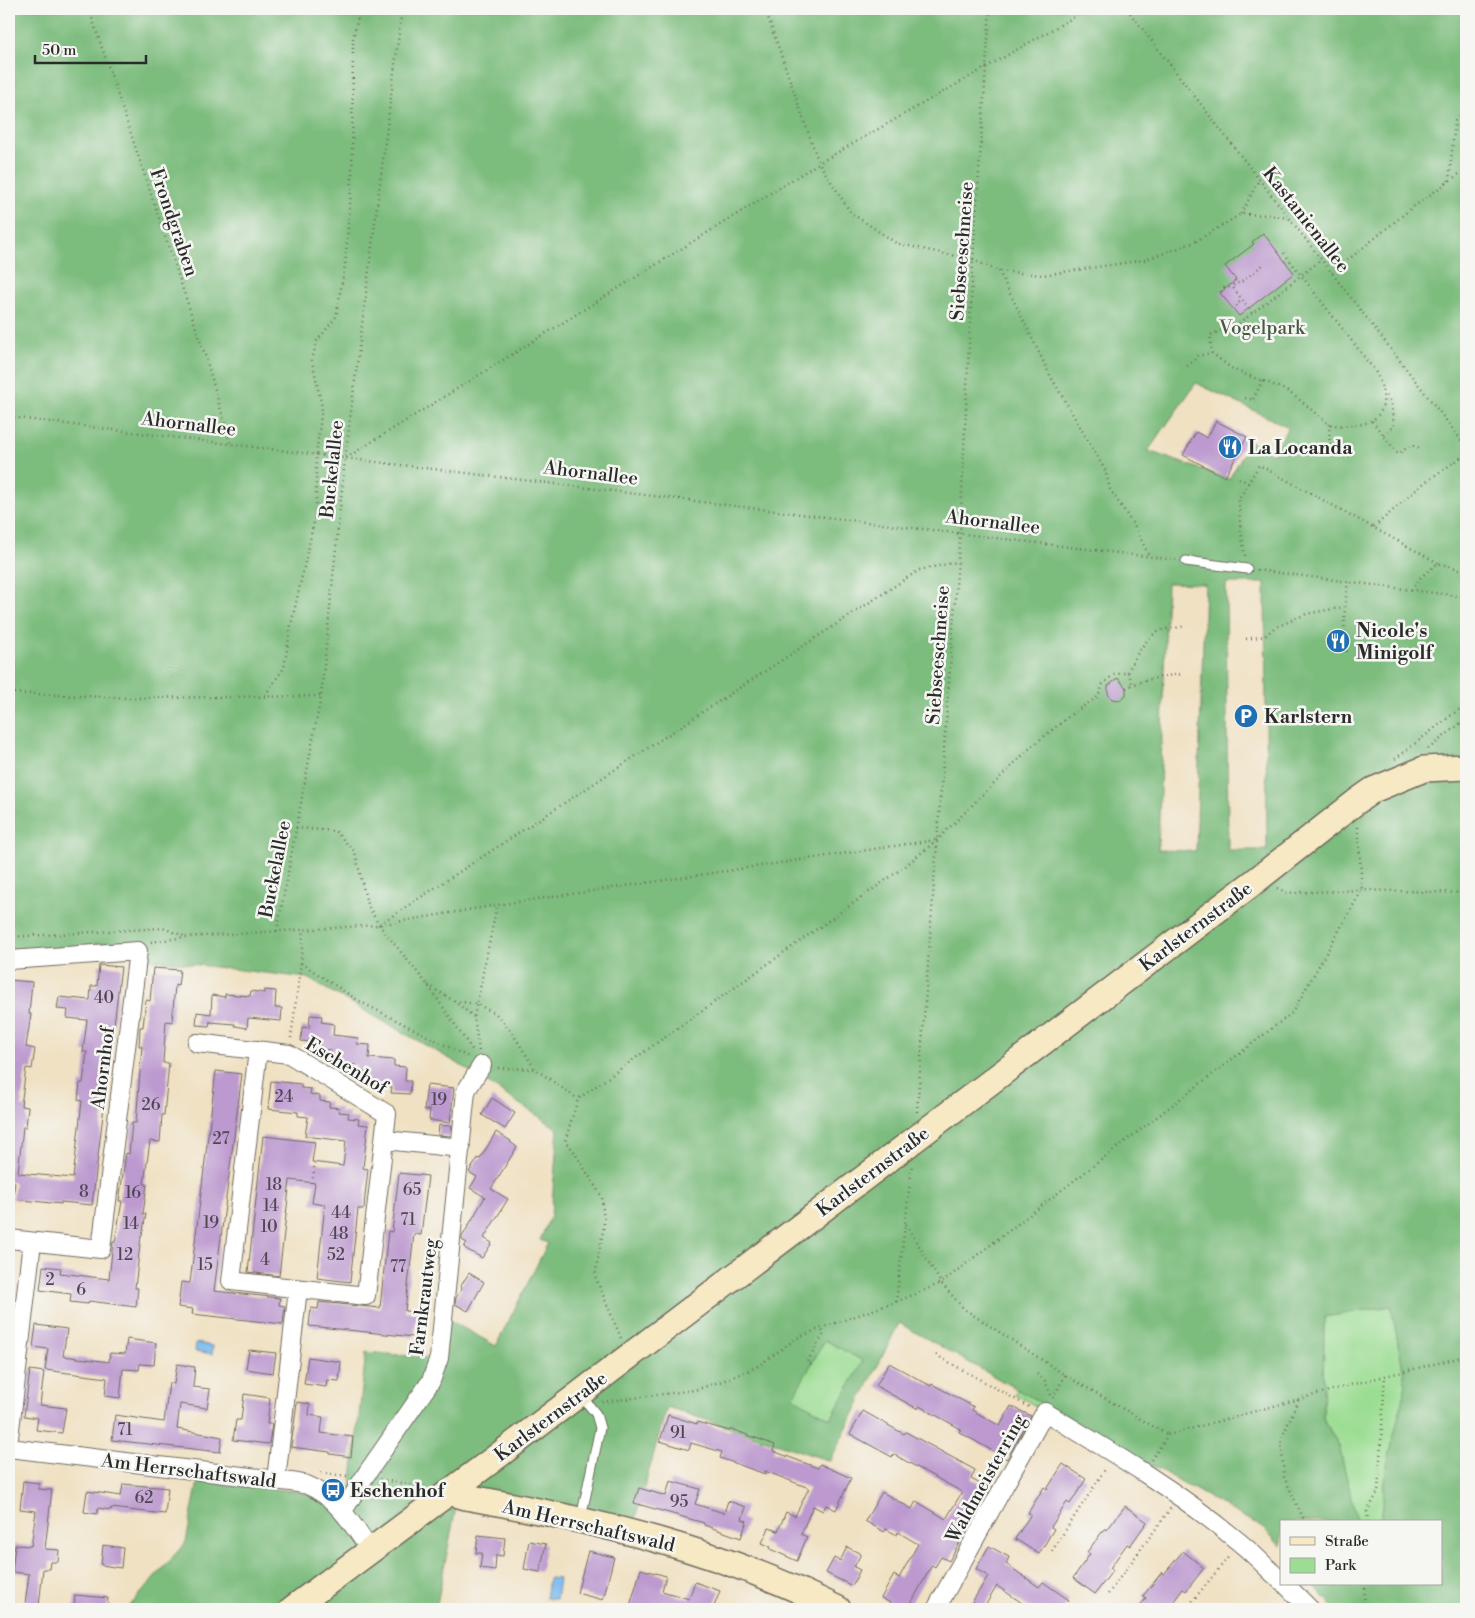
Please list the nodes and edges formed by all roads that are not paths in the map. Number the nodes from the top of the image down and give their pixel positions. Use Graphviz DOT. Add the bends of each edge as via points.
graph roads {
  1 [pos="1186,561"];
  2 [pos="1247,569"];
  3 [pos="1466,766"];
  4 [pos="9,960"];
  5 [pos="197,1043"];
  6 [pos="258,1050"];
  7 [pos="482,1065"];
  8 [pos="385,1140"];
  9 [pos="461,1148"];
  10 [pos="9,1239"];
  11 [pos="32,1242"];
  12 [pos="298,1289"];
  13 [pos="584,1399"];
  14 [pos="9,1438"];
  15 [pos="9,1448"];
  16 [pos="276,1480"];
  17 [pos="449,1492"];
  18 [pos="343,1511"];
  19 [pos="580,1520"];
  20 [pos="370,1550"];
  21 [pos="1280,1580"];
  22 [pos="1287,1586"];
  23 [pos="292,1609"];
  24 [pos="838,1609"];
  25 [pos="936,1609"];
  26 [pos="1310,1609"];
  1 -- 2 [label="lane"];
  3 -- 13 [label="street, Karlsternstraße" via="1424,769 1373,790 1356,802 916,1138"];
  4 -- 11 [label="street, Ahornhof" via="138,951 101,1249"];
  5 -- 6 [label="street, Eschenhof"];
  6 -- 8 [label="street, Eschenhof" via="288,1054 387,1114"];
  6 -- 12 [label="street, Eschenhof" via="231,1281"];
  7 -- 9 [label="street, Farnkrautweg" via="466,1091"];
  8 -- 9 [label="street"];
  8 -- 12 [label="street, Eschenhof" via="366,1296"];
  9 -- 18 [label="street, Farnkrautweg" via="439,1358 431,1381"];
  10 -- 11 [label="street, Ahornhof"];
  11 -- 14 [label="street"];
  12 -- 16 [label="street"];
  13 -- 17 [label="street, Karlsternstraße"];
  13 -- 19 [label="lane" via="598,1418 599,1433"];
  15 -- 16 [label="street, Am Herrschaftswald"];
  16 -- 18 [label="street, Am Herrschaftswald" via="306,1485 328,1497"];
  17 -- 19 [label="street, Am Herrschaftswald"];
  17 -- 20 [label="street, Karlsternstraße"];
  18 -- 20 [label="street, Am Herrschaftswald"];
  19 -- 24 [label="street, Am Herrschaftswald" via="636,1533 702,1554"];
  20 -- 23 [label="street, Karlsternstraße"];
  21 -- 25 [label="street, Waldmeisterring" via="1240,1542 1179,1497 1045,1412"];
  22 -- 26 [label="street"];
}
